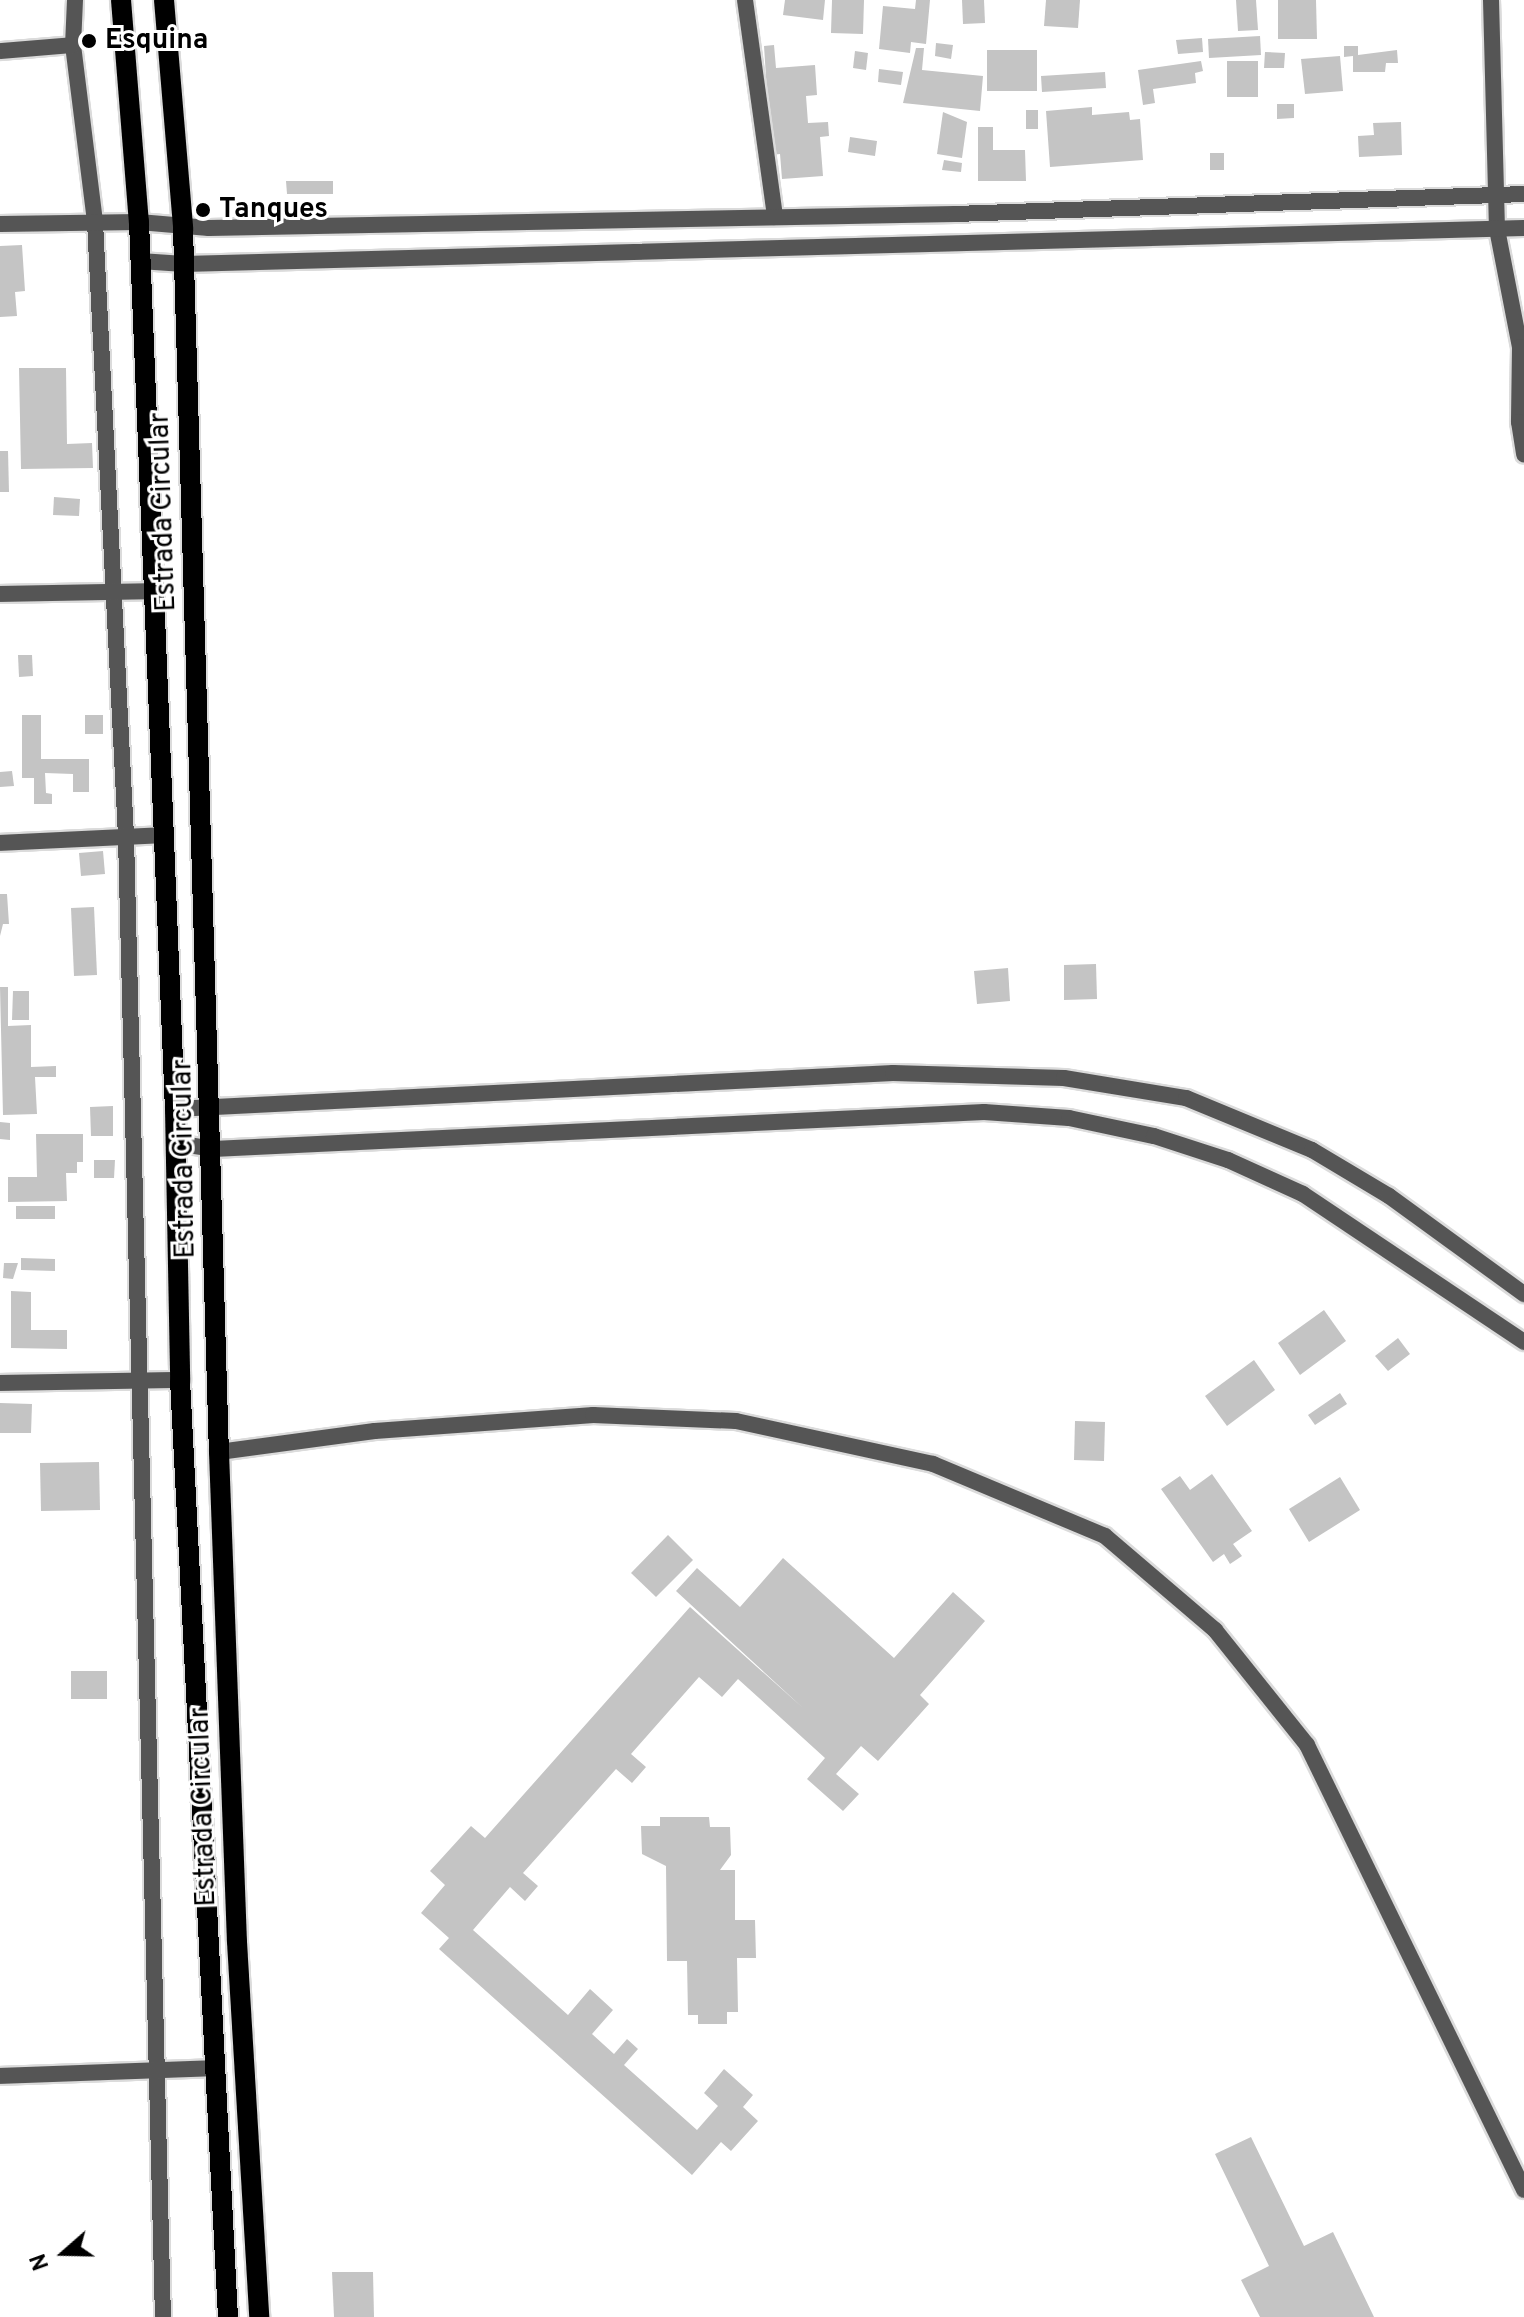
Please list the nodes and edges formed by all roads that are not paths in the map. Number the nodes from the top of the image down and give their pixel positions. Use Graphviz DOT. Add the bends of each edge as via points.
graph roads {
  1 [pos="75,0"];
  2 [pos="121,0"];
  3 [pos="164,0"];
  4 [pos="745,0"];
  5 [pos="1491,0"];
  6 [pos="73,45"];
  7 [pos="0,51"];
  8 [pos="1495,193"];
  9 [pos="1524,194"];
  10 [pos="775,217"];
  11 [pos="95,222"];
  12 [pos="139,222"];
  13 [pos="0,224"];
  14 [pos="183,228"];
  15 [pos="1524,228"];
  16 [pos="1497,229"];
  17 [pos="140,261"];
  18 [pos="184,264"];
  19 [pos="1524,455"];
  20 [pos="111,589"];
  21 [pos="153,591"];
  22 [pos="0,594"];
  23 [pos="163,835"];
  24 [pos="126,837"];
  25 [pos="0,843"];
  26 [pos="212,1107"];
  27 [pos="175,1109"];
  28 [pos="176,1143"];
  29 [pos="213,1149"];
  30 [pos="1524,1294"];
  31 [pos="1524,1342"];
  32 [pos="139,1380"];
  33 [pos="180,1380"];
  34 [pos="0,1383"];
  35 [pos="219,1452"];
  36 [pos="217,2068"];
  37 [pos="158,2070"];
  38 [pos="0,2076"];
  39 [pos="1524,2190"];
  40 [pos="163,2317"];
  41 [pos="228,2317"];
  42 [pos="259,2317"];
  1 -- 6 [label="street"];
  2 -- 12 [label="main road"];
  3 -- 14 [label="main road, Estrada Circular"];
  4 -- 10 [label="street"];
  5 -- 8 [label="street"];
  6 -- 7 [label="street"];
  6 -- 11 [label="street"];
  8 -- 9 [label="street"];
  8 -- 10 [label="street"];
  8 -- 16 [label="street"];
  10 -- 14 [label="street"];
  11 -- 12 [label="street"];
  11 -- 13 [label="street"];
  11 -- 20 [label="street"];
  12 -- 14 [label="street"];
  12 -- 17 [label="main road"];
  14 -- 18 [label="main road, Estrada Circular"];
  15 -- 16 [label="street"];
  16 -- 18 [label="street"];
  16 -- 19 [label="street" via="1520,347"];
  17 -- 18 [label="street"];
  17 -- 21 [label="main road"];
  18 -- 26 [label="main road, Estrada Circular"];
  20 -- 21 [label="street"];
  20 -- 22 [label="street"];
  20 -- 24 [label="street"];
  21 -- 23 [label="main road"];
  23 -- 24 [label="street"];
  23 -- 27 [label="main road"];
  24 -- 25 [label="street"];
  24 -- 32 [label="street"];
  26 -- 27 [label="street"];
  26 -- 29 [label="main road, Estrada Circular"];
  26 -- 30 [label="street" via="893,1073 1064,1078 1186,1098 1312,1150 1389,1196"];
  27 -- 28 [label="main road"];
  28 -- 29 [label="street"];
  28 -- 33 [label="main road"];
  29 -- 31 [label="street" via="984,1112 1069,1118 1214,1155 1303,1194"];
  29 -- 35 [label="main road, Estrada Circular"];
  32 -- 33 [label="street"];
  32 -- 34 [label="street"];
  32 -- 37 [label="street"];
  33 -- 36 [label="main road"];
  35 -- 39 [label="street" via="375,1431 593,1415 736,1421 933,1464 1105,1536 1215,1630 1307,1745"];
  35 -- 42 [label="main road, Estrada Circular" via="237,1942"];
  36 -- 37 [label="street"];
  36 -- 41 [label="main road"];
  37 -- 38 [label="street"];
  37 -- 40 [label="street"];
}
